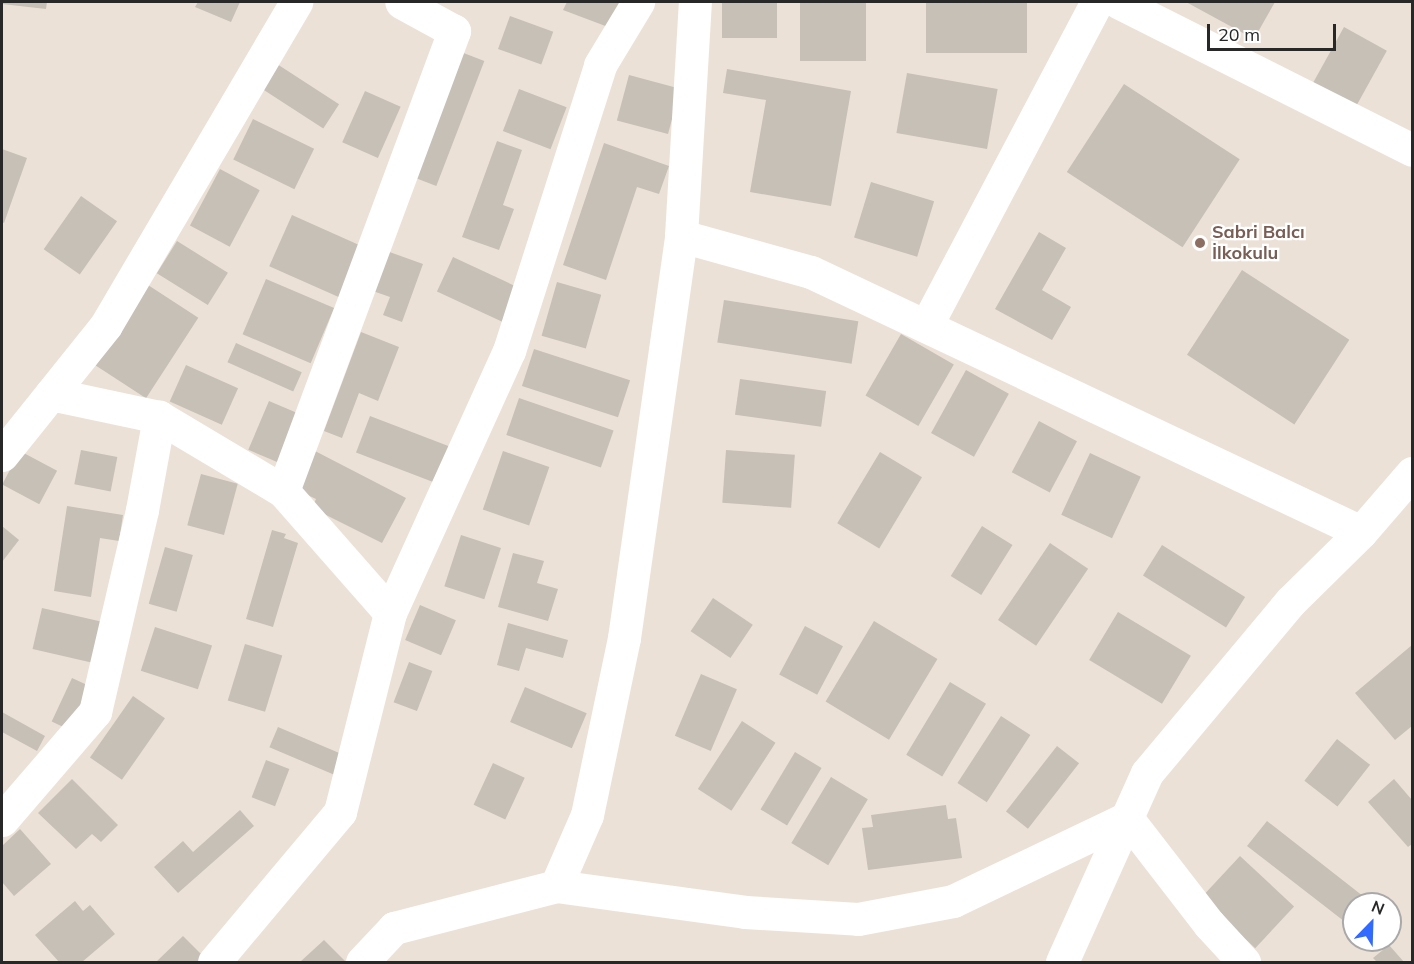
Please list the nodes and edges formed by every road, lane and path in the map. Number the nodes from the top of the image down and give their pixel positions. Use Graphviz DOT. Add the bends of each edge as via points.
graph roads {
  1 [pos="296,2"];
  2 [pos="401,2"];
  3 [pos="638,2"];
  4 [pos="695,2"];
  5 [pos="1097,2"];
  6 [pos="1118,2"];
  7 [pos="1413,150"];
  8 [pos="681,236"];
  9 [pos="926,327"];
  10 [pos="51,394"];
  11 [pos="159,417"];
  12 [pos="2,455"];
  13 [pos="1413,473"];
  14 [pos="283,491"];
  15 [pos="1360,532"];
  16 [pos="390,613"];
  17 [pos="1127,818"];
  18 [pos="2,820"];
  19 [pos="556,886"];
  20 [pos="214,963"];
  21 [pos="362,963"];
  22 [pos="1062,963"];
  23 [pos="1244,963"];
  1 -- 10 [label="street" via="106,325"];
  2 -- 14 [label="street" via="454,31"];
  3 -- 16 [label="street" via="600,65 509,351"];
  4 -- 8 [label="street"];
  5 -- 9 [label="street"];
  6 -- 7 [label="street"];
  8 -- 9 [label="street" via="812,272"];
  8 -- 19 [label="street" via="624,638 587,815"];
  9 -- 15 [label="street"];
  10 -- 11 [label="street"];
  10 -- 12 [label="street"];
  11 -- 14 [label="street"];
  11 -- 18 [label="street" via="142,510 95,712"];
  13 -- 15 [label="street"];
  14 -- 16 [label="street"];
  15 -- 17 [label="street" via="1291,601 1147,773"];
  16 -- 20 [label="street" via="340,812"];
  17 -- 19 [label="street" via="953,901 858,919 745,912"];
  17 -- 22 [label="street"];
  17 -- 23 [label="street"];
  19 -- 21 [label="street" via="394,928"];
}
